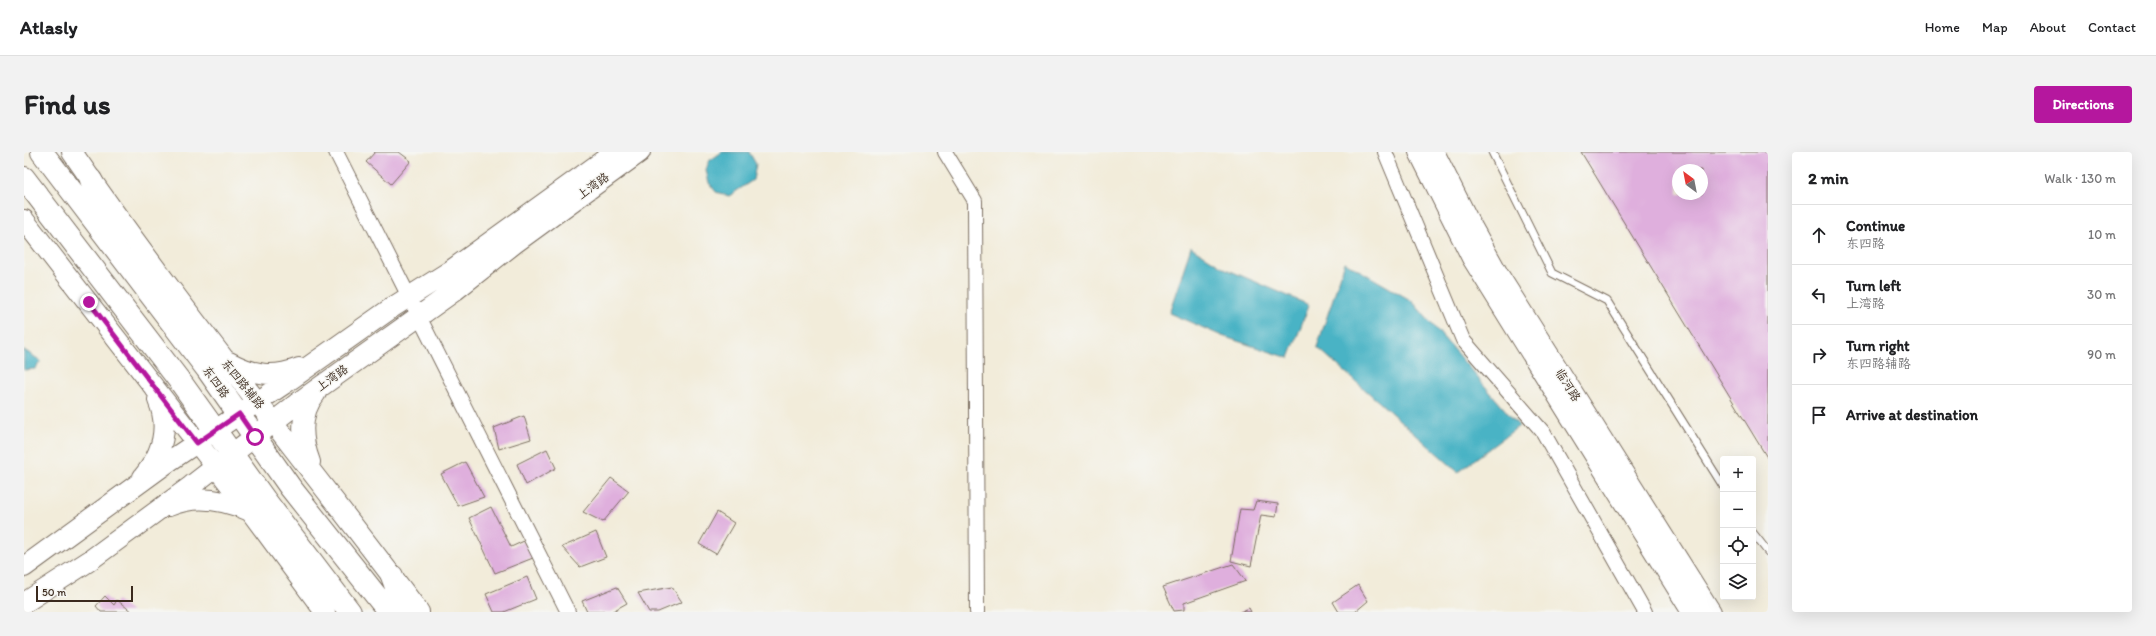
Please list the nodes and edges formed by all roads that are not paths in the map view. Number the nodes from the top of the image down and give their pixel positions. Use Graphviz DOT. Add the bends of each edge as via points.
graph roads {
  1 [pos="42,152"];
  2 [pos="72,152"];
  3 [pos="336,152"];
  4 [pos="615,152"];
  5 [pos="640,152"];
  6 [pos="944,152"];
  7 [pos="1385,152"];
  8 [pos="1419,152"];
  9 [pos="1434,152"];
  10 [pos="1492,152"];
  11 [pos="24,178"];
  12 [pos="91,180"];
  13 [pos="24,220"];
  14 [pos="133,272"];
  15 [pos="409,297"];
  16 [pos="419,316"];
  17 [pos="172,324"];
  18 [pos="223,359"];
  19 [pos="319,359"];
  20 [pos="150,384"];
  21 [pos="322,386"];
  22 [pos="258,402"];
  23 [pos="239,414"];
  24 [pos="274,422"];
  25 [pos="215,431"];
  26 [pos="255,437"];
  27 [pos="197,443"];
  28 [pos="224,461"];
  29 [pos="318,478"];
  30 [pos="1720,481"];
  31 [pos="133,488"];
  32 [pos="251,512"];
  33 [pos="151,515"];
  34 [pos="1756,537"];
  35 [pos="297,542"];
  36 [pos="1768,552"];
  37 [pos="24,567"];
  38 [pos="392,576"];
  39 [pos="24,603"];
  40 [pos="342,610"];
  41 [pos="389,612"];
  42 [pos="405,612"];
  43 [pos="419,612"];
  44 [pos="568,612"];
  45 [pos="977,612"];
  46 [pos="1646,612"];
  47 [pos="1692,612"];
  48 [pos="1711,612"];
  1 -- 14 [label="main road, 东四路"];
  2 -- 12 [label="main road, 东四路辅路"];
  3 -- 15 [label="street"];
  4 -- 15 [label="main road, 上湾路" via="450,271"];
  5 -- 16 [label="main road, 上湾路"];
  6 -- 45 [label="street" via="975,201"];
  7 -- 46 [label="street" via="1463,340 1543,432"];
  8 -- 47 [label="main road, 临河路" via="1472,258"];
  9 -- 48 [label="main road, 临河路" via="1498,274"];
  10 -- 30 [label="lane" via="1552,273 1607,301"];
  11 -- 25 [label="main road"];
  12 -- 14 [label="main road"];
  12 -- 18 [label="main road, 东四路辅路" via="118,220"];
  13 -- 20 [label="main road"];
  14 -- 17 [label="main road, 东四路"];
  15 -- 16 [label="street"];
  15 -- 19 [label="main road, 上湾路"];
  16 -- 21 [label="main road, 上湾路"];
  16 -- 44 [label="street"];
  17 -- 18 [label="main road"];
  17 -- 23 [label="main road, 东四路"];
  18 -- 19 [label="main road" via="247,372 259,375 285,374"];
  18 -- 22 [label="main road, 东四路辅路"];
  19 -- 22 [label="main road, 上湾路"];
  20 -- 27 [label="main road"];
  20 -- 31 [label="main road" via="164,414 163,440 152,463"];
  21 -- 24 [label="main road, 上湾路"];
  21 -- 29 [label="main road" via="307,408 302,431 307,455"];
  22 -- 23 [label="main road, 上湾路"];
  22 -- 24 [label="main road, 东四路辅路"];
  23 -- 25 [label="main road, 上湾路"];
  23 -- 26 [label="main road, 东四路"];
  24 -- 26 [label="main road, 上湾路"];
  24 -- 29 [label="main road, 东四路辅路"];
  25 -- 27 [label="main road, 上湾路"];
  25 -- 28 [label="main road"];
  26 -- 28 [label="main road, 上湾路"];
  26 -- 41 [label="main road, 东四路" via="312,516"];
  27 -- 28 [label="main road"];
  27 -- 31 [label="main road, 上湾路"];
  28 -- 32 [label="main road"];
  28 -- 33 [label="main road, 上湾路"];
  28 -- 35 [label="main road"];
  29 -- 38 [label="main road, 东四路辅路"];
  31 -- 37 [label="main road, 上湾路"];
  32 -- 33 [label="main road" via="222,500 205,499 172,505"];
  32 -- 35 [label="main road" via="269,521"];
  32 -- 40 [label="main road"];
  33 -- 39 [label="main road, 上湾路"];
  34 -- 36 [label="lane"];
  35 -- 40 [label="main road"];
  38 -- 42 [label="main road"];
  38 -- 43 [label="main road, 东四路辅路"];
}
